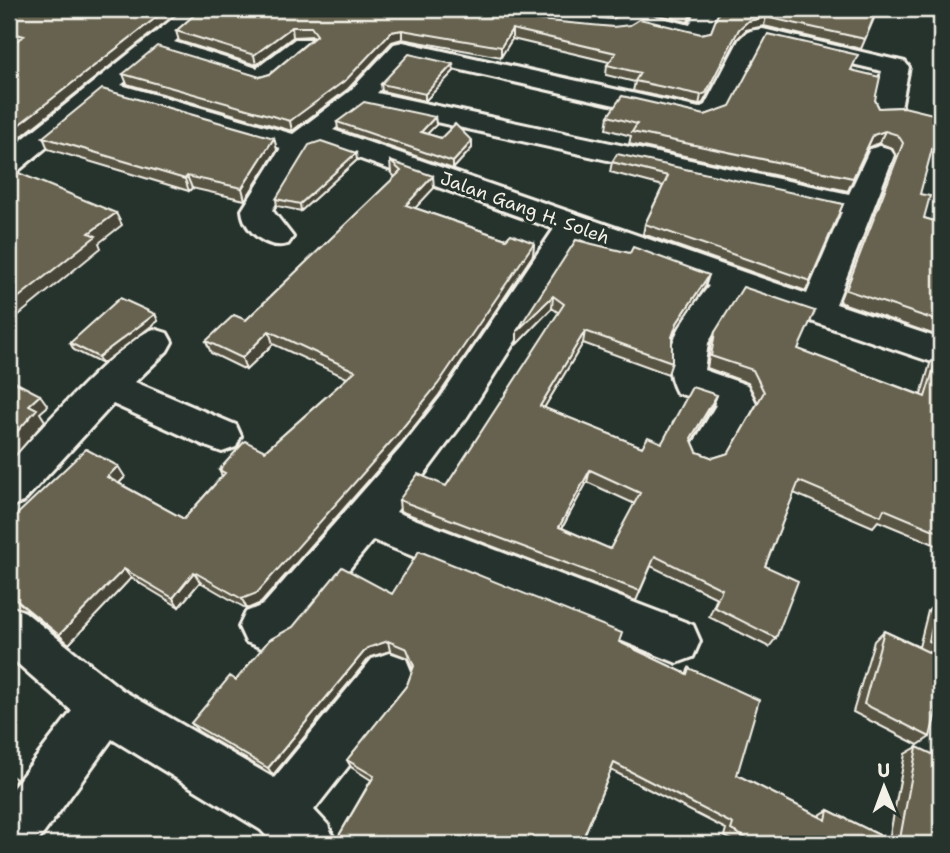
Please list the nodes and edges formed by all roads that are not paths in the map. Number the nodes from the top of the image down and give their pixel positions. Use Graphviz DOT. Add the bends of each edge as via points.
graph roads {
  1 [pos="199,9"];
  2 [pos="419,9"];
  3 [pos="708,9"];
  4 [pos="699,34"];
  5 [pos="155,44"];
  6 [pos="304,44"];
  7 [pos="748,45"];
  8 [pos="557,54"];
  9 [pos="530,80"];
  10 [pos="105,89"];
  11 [pos="359,97"];
  12 [pos="886,113"];
  13 [pos="298,144"];
  14 [pos="880,155"];
  15 [pos="9,164"];
  16 [pos="857,205"];
  17 [pos="572,226"];
  18 [pos="277,237"];
  19 [pos="730,281"];
  20 [pos="817,310"];
  21 [pos="154,342"];
  22 [pos="941,352"];
  23 [pos="107,386"];
  24 [pos="222,436"];
  25 [pos="709,451"];
  26 [pos="9,491"];
  27 [pos="367,519"];
  28 [pos="9,627"];
  29 [pos="262,627"];
  30 [pos="677,641"];
  31 [pos="389,676"];
  32 [pos="105,707"];
  33 [pos="294,828"];
  34 [pos="9,836"];
  1 -- 5 [label="street"];
  2 -- 4 [label="street" via="612,27 634,18"];
  3 -- 4 [label="street"];
  4 -- 7 [label="street"];
  5 -- 6 [label="street" via="261,77"];
  5 -- 10 [label="street"];
  7 -- 9 [label="street" via="716,110 702,117"];
  7 -- 12 [label="street" via="754,37 763,36 896,67"];
  8 -- 9 [label="street"];
  9 -- 11 [label="street" via="407,48 398,52"];
  10 -- 13 [label="street, Jalan Gang H. Soleh"];
  10 -- 15 [label="street"];
  11 -- 13 [label="street"];
  11 -- 16 [label="street"];
  13 -- 17 [label="street, Jalan Gang H. Soleh" via="323,136"];
  13 -- 18 [label="street" via="257,210"];
  14 -- 16 [label="street"];
  16 -- 20 [label="street"];
  17 -- 19 [label="street, Jalan Gang H. Soleh"];
  17 -- 27 [label="street" via="454,407"];
  19 -- 20 [label="street, Jalan Gang H. Soleh"];
  19 -- 25 [label="street" via="690,343 685,362 690,383 736,399"];
  20 -- 22 [label="street, Jalan Gang H. Soleh"];
  21 -- 23 [label="street"];
  23 -- 24 [label="street"];
  23 -- 26 [label="street"];
  27 -- 29 [label="street" via="279,620"];
  27 -- 30 [label="street"];
  28 -- 32 [label="street"];
  31 -- 33 [label="street"];
  32 -- 33 [label="street"];
  32 -- 34 [label="street"];
}
